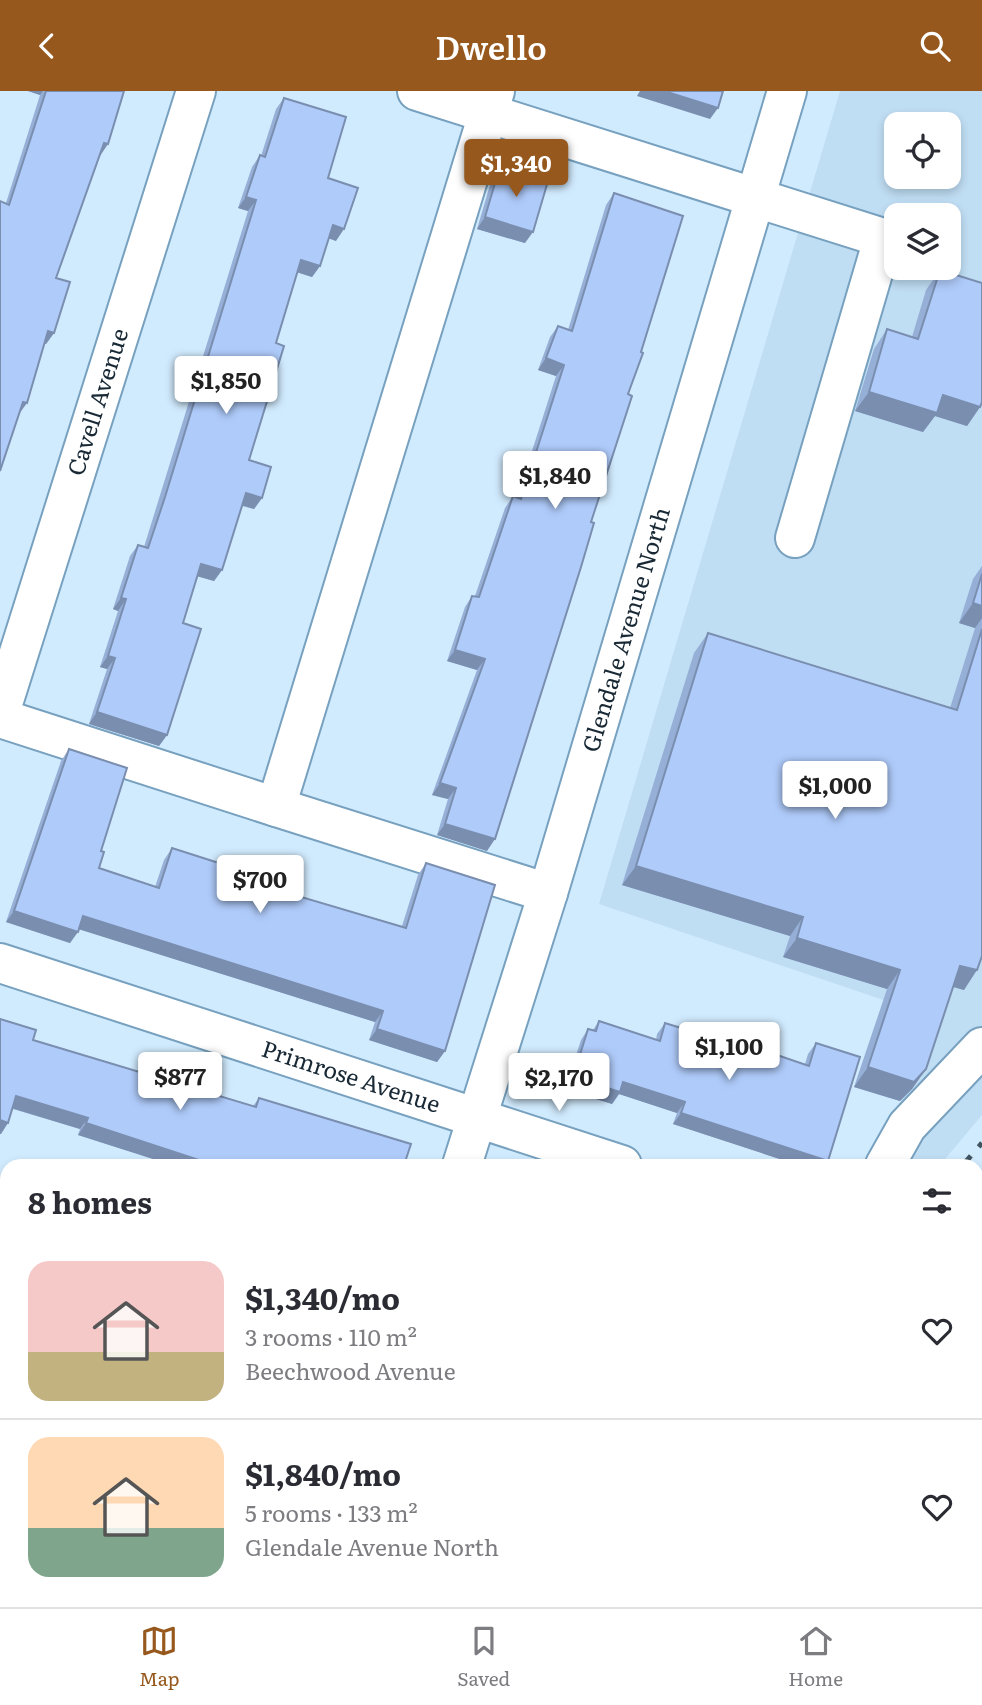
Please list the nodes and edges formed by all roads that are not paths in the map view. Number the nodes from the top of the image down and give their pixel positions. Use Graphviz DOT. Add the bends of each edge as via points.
graph roads {
  1 [pos="196,91"];
  2 [pos="417,91"];
  3 [pos="787,91"];
  4 [pos="491,102"];
  5 [pos="755,199"];
  6 [pos="884,239"];
  7 [pos="884,260"];
  8 [pos="795,538"];
  9 [pos="0,715"];
  10 [pos="276,807"];
  11 [pos="548,893"];
  12 [pos="0,963"];
  13 [pos="982,1047"];
  14 [pos="477,1117"];
  15 [pos="464,1159"];
  16 [pos="604,1159"];
  17 [pos="888,1159"];
  1 -- 9 [label="street, Cavell Avenue"];
  2 -- 4 [label="street"];
  3 -- 5 [label="street, Glendale Avenue North"];
  4 -- 5 [label="street"];
  4 -- 10 [label="street"];
  5 -- 6 [label="street"];
  5 -- 11 [label="street, Glendale Avenue North"];
  7 -- 8 [label="street"];
  9 -- 10 [label="street"];
  10 -- 11 [label="street"];
  11 -- 14 [label="street, Glendale Avenue North"];
  12 -- 14 [label="street, Primrose Avenue"];
  13 -- 17 [label="street" via="907,1126"];
  14 -- 15 [label="street, Glendale Avenue North"];
  14 -- 16 [label="street, Primrose Avenue"];
}
